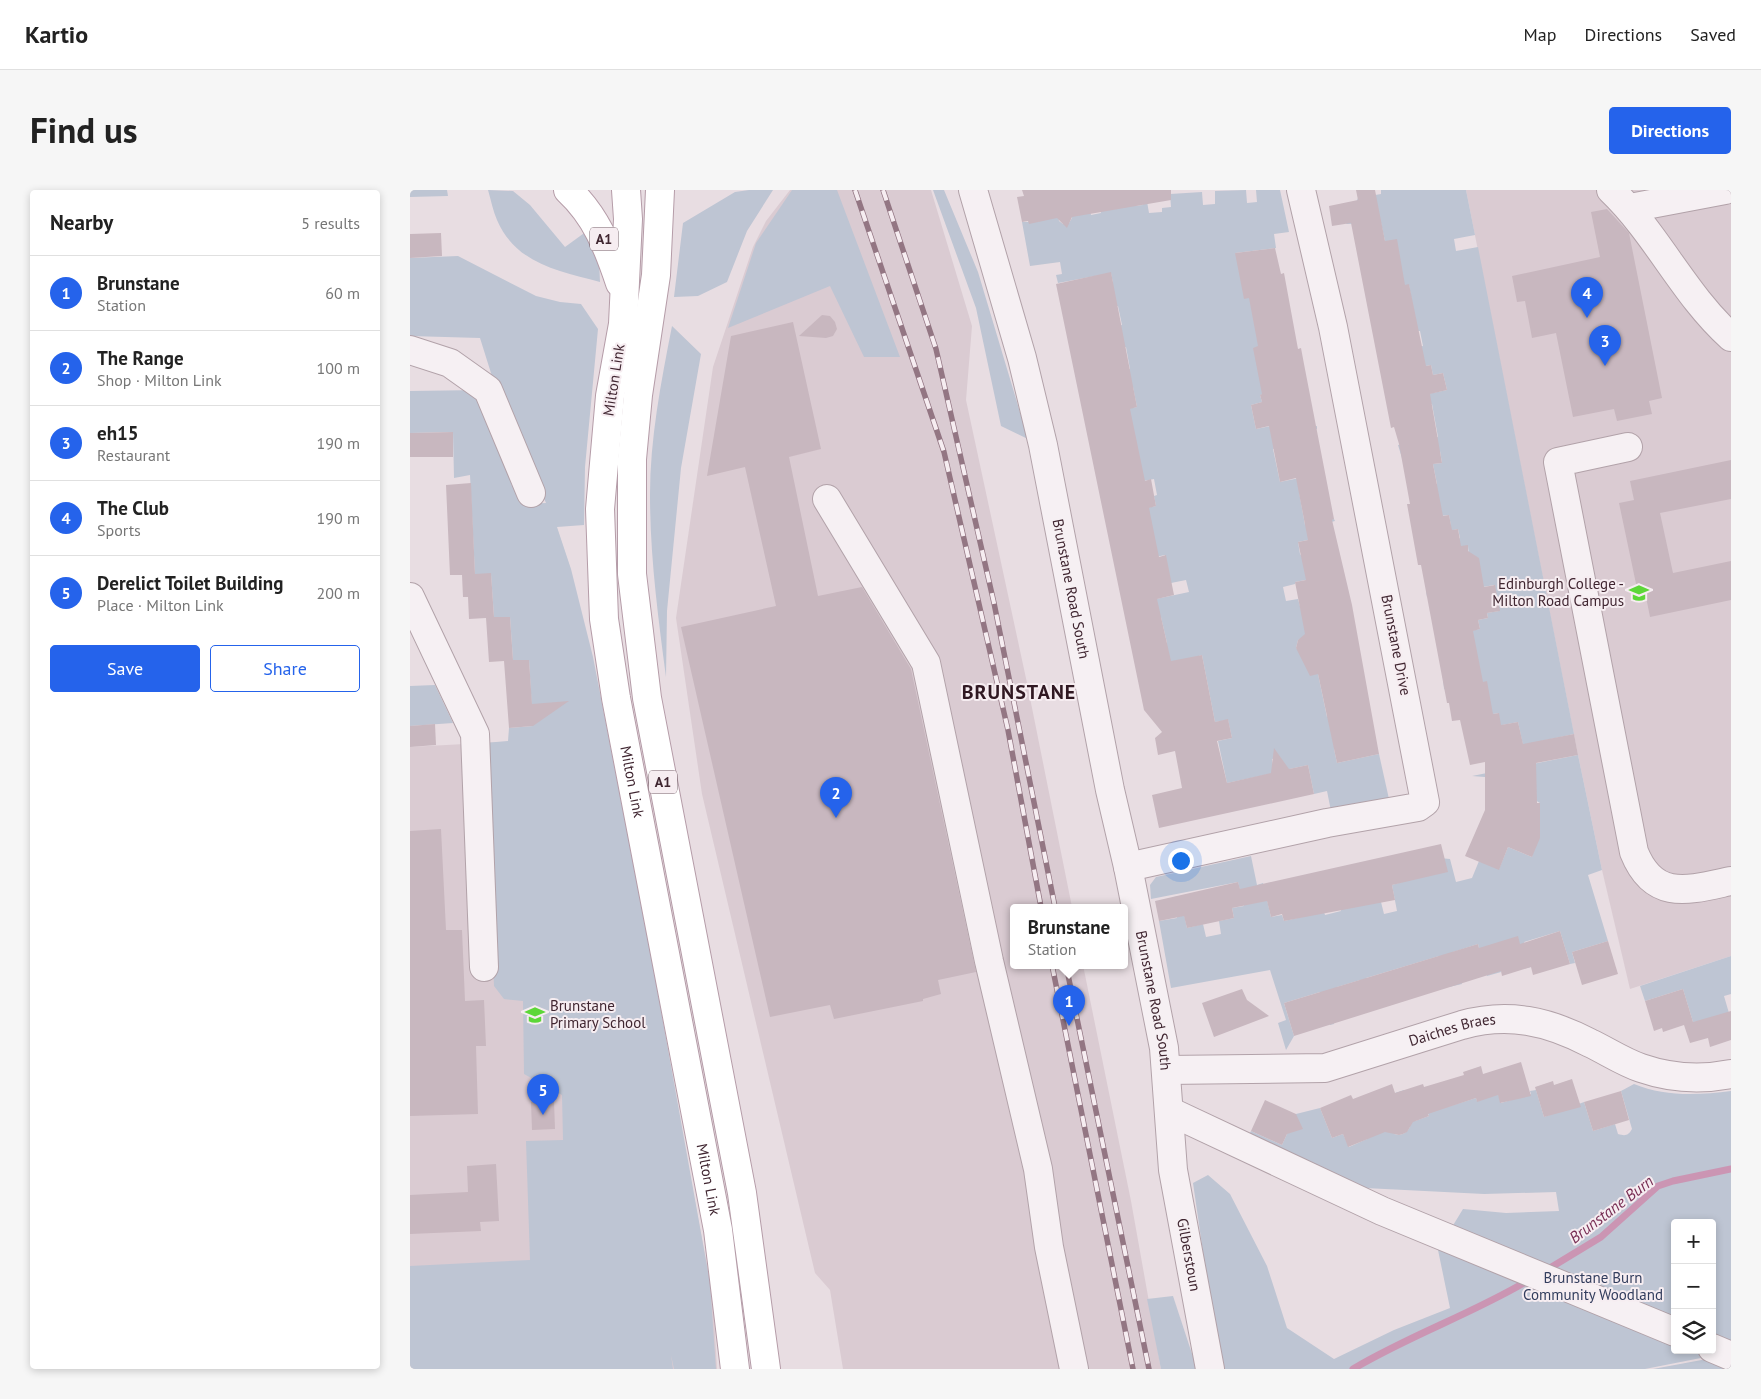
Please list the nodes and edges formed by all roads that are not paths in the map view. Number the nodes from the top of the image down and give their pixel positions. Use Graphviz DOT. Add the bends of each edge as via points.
graph roads {
  1 [pos="568,190"];
  2 [pos="626,190"];
  3 [pos="660,190"];
  4 [pos="973,190"];
  5 [pos="1301,190"];
  6 [pos="1725,190"];
  7 [pos="1621,199"];
  8 [pos="625,296"];
  9 [pos="1731,337"];
  10 [pos="410,350"];
  11 [pos="1628,447"];
  12 [pos="531,493"];
  13 [pos="827,499"];
  14 [pos="410,597"];
  15 [pos="1128,867"];
  16 [pos="1731,881"];
  17 [pos="484,967"];
  18 [pos="1166,1070"];
  19 [pos="1731,1074"];
  20 [pos="1169,1111"];
  21 [pos="1170,1139"];
  22 [pos="1671,1330"];
  23 [pos="1716,1350"];
  24 [pos="1731,1356"];
  25 [pos="735,1369"];
  26 [pos="766,1369"];
  27 [pos="1074,1369"];
  28 [pos="1210,1369"];
  1 -- 8 [label="main road, A1" via="594,219"];
  2 -- 8 [label="main road, Milton Link / A1"];
  3 -- 26 [label="main road, Milton Link / A1" via="656,275 632,459 632,574 647,698 742,1193"];
  4 -- 15 [label="street, Brunstane Road South" via="1022,358 1043,446"];
  5 -- 15 [label="street, Brunstane Drive" via="1333,327 1425,802 1418,807 1327,823"];
  6 -- 7 [label="street"];
  7 -- 9 [label="street" via="1706,310"];
  8 -- 25 [label="main road, Milton Link / A1" via="610,396 600,509 604,619 616,698 718,1230"];
  10 -- 12 [label="street" via="450,363 488,390"];
  11 -- 16 [label="street" via="1558,462 1634,852 1647,876 1671,889 1687,890"];
  13 -- 27 [label="street" via="926,663 989,961 1038,1169 1049,1247"];
  14 -- 17 [label="street" via="475,734"];
  15 -- 18 [label="street, Brunstane Road South"];
  18 -- 19 [label="street, Daiches Braes" via="1325,1068 1468,1023 1507,1018 1552,1026 1655,1072 1694,1077"];
  18 -- 20 [label="street, Brunstane Road South"];
  20 -- 21 [label="street, Brunstane Road South"];
  20 -- 22 [label="street" via="1382,1211"];
  21 -- 28 [label="street, Gilberstoun"];
  23 -- 24 [label="street"];
}
